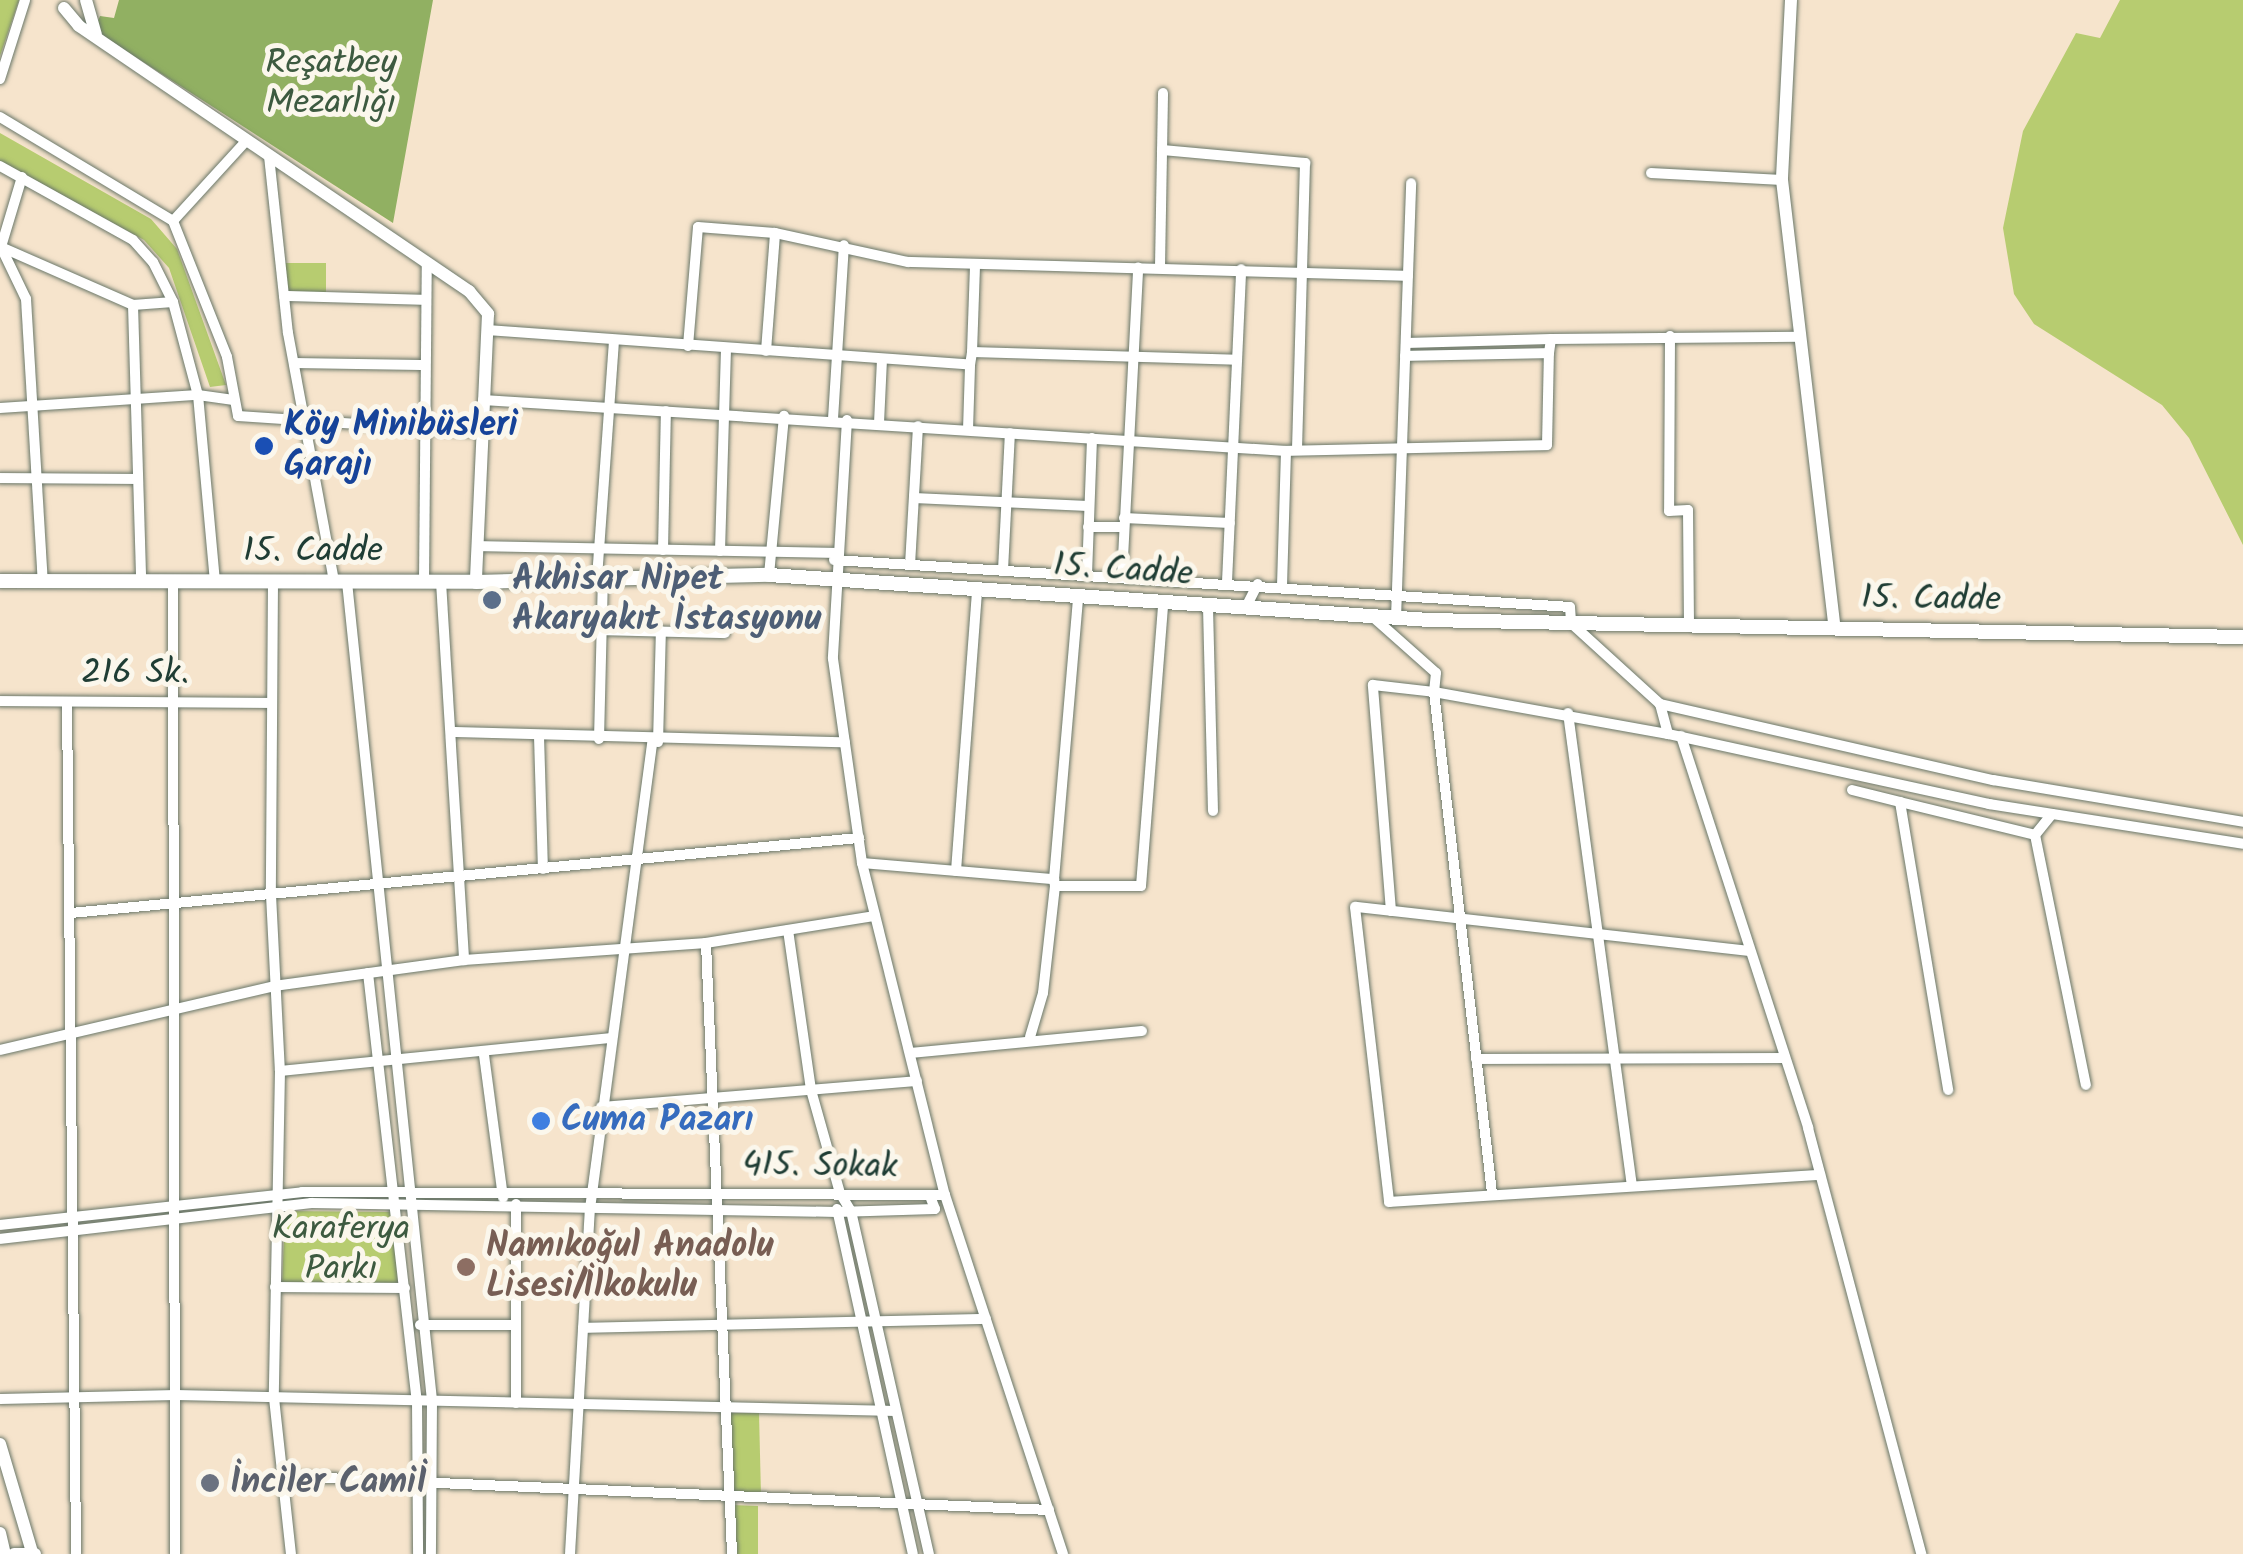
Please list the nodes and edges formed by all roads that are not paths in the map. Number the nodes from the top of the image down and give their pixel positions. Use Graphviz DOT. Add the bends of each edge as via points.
graph roads {
  1 [pos="25,0"];
  2 [pos="84,0"];
  3 [pos="1791,0"];
  4 [pos="58,4"];
  5 [pos="100,41"];
  6 [pos="0,79"];
  7 [pos="1163,93"];
  8 [pos="0,117"];
  9 [pos="246,141"];
  10 [pos="1162,150"];
  11 [pos="268,156"];
  12 [pos="0,166"];
  13 [pos="1651,173"];
  14 [pos="22,177"];
  15 [pos="1782,180"];
  16 [pos="1411,184"];
  17 [pos="173,221"];
  18 [pos="776,233"];
  19 [pos="844,245"];
  20 [pos="1,247"];
  21 [pos="426,263"];
  22 [pos="975,264"];
  23 [pos="1138,267"];
  24 [pos="1160,267"];
  25 [pos="1240,269"];
  26 [pos="1300,270"];
  27 [pos="1408,276"];
  28 [pos="284,296"];
  29 [pos="424,300"];
  30 [pos="173,302"];
  31 [pos="132,305"];
  32 [pos="486,330"];
  33 [pos="1670,336"];
  34 [pos="1801,337"];
  35 [pos="1550,339"];
  36 [pos="614,341"];
  37 [pos="1406,343"];
  38 [pos="688,346"];
  39 [pos="726,349"];
  40 [pos="766,352"];
  41 [pos="972,352"];
  42 [pos="1549,353"];
  43 [pos="836,356"];
  44 [pos="1406,356"];
  45 [pos="882,359"];
  46 [pos="1130,360"];
  47 [pos="1237,360"];
  48 [pos="294,363"];
  49 [pos="422,365"];
  50 [pos="970,365"];
  51 [pos="198,395"];
  52 [pos="132,400"];
  53 [pos="234,400"];
  54 [pos="482,400"];
  55 [pos="36,402"];
  56 [pos="0,408"];
  57 [pos="612,410"];
  58 [pos="666,412"];
  59 [pos="724,413"];
  60 [pos="784,416"];
  61 [pos="833,419"];
  62 [pos="305,420"];
  63 [pos="847,420"];
  64 [pos="879,423"];
  65 [pos="918,426"];
  66 [pos="425,428"];
  67 [pos="968,430"];
  68 [pos="480,432"];
  69 [pos="1010,433"];
  70 [pos="1092,438"];
  71 [pos="1127,440"];
  72 [pos="1232,447"];
  73 [pos="1400,448"];
  74 [pos="1292,450"];
  75 [pos="40,476"];
  76 [pos="0,478"];
  77 [pos="136,479"];
  78 [pos="914,498"];
  79 [pos="1006,502"];
  80 [pos="1088,506"];
  81 [pos="1124,523"];
  82 [pos="1230,523"];
  83 [pos="1088,527"];
  84 [pos="478,546"];
  85 [pos="598,548"];
  86 [pos="662,550"];
  87 [pos="720,551"];
  88 [pos="772,552"];
  89 [pos="834,557"];
  90 [pos="910,565"];
  91 [pos="1003,570"];
  92 [pos="769,575"];
  93 [pos="1087,575"];
  94 [pos="1118,576"];
  95 [pos="600,578"];
  96 [pos="836,580"];
  97 [pos="0,581"];
  98 [pos="42,581"];
  99 [pos="141,581"];
  100 [pos="173,581"];
  101 [pos="215,582"];
  102 [pos="273,582"];
  103 [pos="340,582"];
  104 [pos="424,582"];
  105 [pos="441,582"];
  106 [pos="476,582"];
  107 [pos="1227,582"];
  108 [pos="1258,584"];
  109 [pos="1282,586"];
  110 [pos="977,591"];
  111 [pos="1393,594"];
  112 [pos="1078,598"];
  113 [pos="1100,600"];
  114 [pos="1163,604"];
  115 [pos="1208,607"];
  116 [pos="1244,609"];
  117 [pos="1373,616"];
  118 [pos="1396,618"];
  119 [pos="1571,623"];
  120 [pos="1689,625"];
  121 [pos="1835,628"];
  122 [pos="602,630"];
  123 [pos="662,631"];
  124 [pos="725,634"];
  125 [pos="2243,637"];
  126 [pos="1434,692"];
  127 [pos="0,701"];
  128 [pos="67,702"];
  129 [pos="174,702"];
  130 [pos="270,703"];
  131 [pos="1660,704"];
  132 [pos="1568,714"];
  133 [pos="452,732"];
  134 [pos="1668,734"];
  135 [pos="540,736"];
  136 [pos="1680,736"];
  137 [pos="599,739"];
  138 [pos="655,742"];
  139 [pos="845,742"];
  140 [pos="1852,790"];
  141 [pos="1900,802"];
  142 [pos="1213,811"];
  143 [pos="2052,814"];
  144 [pos="2243,822"];
  145 [pos="2034,835"];
  146 [pos="859,838"];
  147 [pos="2243,844"];
  148 [pos="634,862"];
  149 [pos="862,863"];
  150 [pos="543,869"];
  151 [pos="956,871"];
  152 [pos="463,878"];
  153 [pos="1054,882"];
  154 [pos="376,886"];
  155 [pos="271,895"];
  156 [pos="176,905"];
  157 [pos="1391,911"];
  158 [pos="71,913"];
  159 [pos="875,916"];
  160 [pos="1458,917"];
  161 [pos="788,930"];
  162 [pos="1597,934"];
  163 [pos="706,943"];
  164 [pos="620,949"];
  165 [pos="1749,951"];
  166 [pos="464,960"];
  167 [pos="383,971"];
  168 [pos="368,973"];
  169 [pos="274,986"];
  170 [pos="176,1006"];
  171 [pos="1142,1031"];
  172 [pos="73,1032"];
  173 [pos="1030,1036"];
  174 [pos="609,1038"];
  175 [pos="0,1050"];
  176 [pos="910,1053"];
  177 [pos="484,1055"];
  178 [pos="1614,1055"];
  179 [pos="1783,1058"];
  180 [pos="394,1059"];
  181 [pos="1476,1059"];
  182 [pos="376,1063"];
  183 [pos="280,1071"];
  184 [pos="917,1081"];
  185 [pos="2086,1085"];
  186 [pos="811,1090"];
  187 [pos="1948,1090"];
  188 [pos="713,1098"];
  189 [pos="601,1106"];
  190 [pos="1820,1175"];
  191 [pos="1632,1184"];
  192 [pos="394,1191"];
  193 [pos="840,1193"];
  194 [pos="1492,1193"];
  195 [pos="718,1194"];
  196 [pos="502,1195"];
  197 [pos="516,1195"];
  198 [pos="592,1195"];
  199 [pos="945,1195"];
  200 [pos="930,1196"];
  201 [pos="277,1200"];
  202 [pos="410,1200"];
  203 [pos="177,1205"];
  204 [pos="396,1205"];
  205 [pos="510,1209"];
  206 [pos="590,1209"];
  207 [pos="718,1211"];
  208 [pos="852,1211"];
  209 [pos="837,1212"];
  210 [pos="76,1218"];
  211 [pos="176,1222"];
  212 [pos="0,1225"];
  213 [pos="76,1231"];
  214 [pos="0,1239"];
  215 [pos="275,1287"];
  216 [pos="405,1288"];
  217 [pos="986,1319"];
  218 [pos="862,1322"];
  219 [pos="876,1322"];
  220 [pos="424,1324"];
  221 [pos="722,1324"];
  222 [pos="516,1325"];
  223 [pos="409,1326"];
  224 [pos="583,1328"];
  225 [pos="74,1394"];
  226 [pos="176,1395"];
  227 [pos="274,1398"];
  228 [pos="0,1399"];
  229 [pos="417,1400"];
  230 [pos="432,1401"];
  231 [pos="516,1403"];
  232 [pos="578,1405"];
  233 [pos="726,1408"];
  234 [pos="882,1411"];
  235 [pos="896,1411"];
  236 [pos="0,1444"];
  237 [pos="280,1476"];
  238 [pos="422,1482"];
  239 [pos="436,1485"];
  240 [pos="574,1493"];
  241 [pos="728,1499"];
  242 [pos="902,1504"];
  243 [pos="918,1506"];
  244 [pos="1049,1510"];
  245 [pos="0,1533"];
  246 [pos="33,1553"];
  247 [pos="5,1554"];
  248 [pos="14,1554"];
  249 [pos="76,1554"];
  250 [pos="175,1554"];
  251 [pos="290,1554"];
  252 [pos="418,1554"];
  253 [pos="432,1554"];
  254 [pos="570,1554"];
  255 [pos="732,1554"];
  256 [pos="912,1554"];
  257 [pos="929,1554"];
  258 [pos="1064,1554"];
  259 [pos="1922,1554"];
  1 -- 6 [label="street"];
  2 -- 4 [label="street"];
  2 -- 5 [label="street"];
  3 -- 15 [label="street"];
  4 -- 5 [label="street"];
  5 -- 9 [label="street"];
  7 -- 10 [label="street"];
  8 -- 17 [label="street"];
  9 -- 11 [label="street"];
  9 -- 17 [label="street"];
  10 -- 24 [label="street"];
  10 -- 26 [label="street" via="1305,163"];
  11 -- 21 [label="street"];
  11 -- 28 [label="street"];
  12 -- 14 [label="street"];
  13 -- 15 [label="street"];
  14 -- 20 [label="street"];
  14 -- 30 [label="street" via="132,240 153,262"];
  15 -- 34 [label="street"];
  16 -- 27 [label="street"];
  17 -- 53 [label="street" via="228,357"];
  18 -- 19 [label="street"];
  18 -- 38 [label="street" via="698,227"];
  18 -- 40 [label="street"];
  19 -- 22 [label="street" via="908,262"];
  19 -- 43 [label="street"];
  20 -- 31 [label="street"];
  20 -- 55 [label="street" via="26,299"];
  21 -- 29 [label="street"];
  21 -- 32 [label="street" via="468,290 488,314"];
  22 -- 23 [label="street"];
  22 -- 41 [label="street"];
  23 -- 24 [label="street"];
  23 -- 46 [label="street"];
  24 -- 25 [label="street"];
  25 -- 26 [label="street"];
  25 -- 47 [label="street"];
  26 -- 27 [label="street"];
  26 -- 74 [label="street"];
  27 -- 37 [label="street"];
  28 -- 29 [label="street"];
  28 -- 48 [label="street"];
  29 -- 49 [label="street"];
  30 -- 31 [label="street"];
  30 -- 51 [label="street"];
  31 -- 52 [label="street"];
  32 -- 36 [label="street"];
  32 -- 54 [label="street"];
  33 -- 34 [label="street"];
  33 -- 35 [label="street"];
  33 -- 120 [label="street" via="1669,511 1688,510"];
  34 -- 121 [label="street"];
  35 -- 37 [label="street"];
  35 -- 42 [label="street"];
  36 -- 38 [label="street"];
  36 -- 57 [label="street"];
  37 -- 44 [label="street"];
  38 -- 39 [label="street"];
  39 -- 40 [label="street"];
  39 -- 59 [label="street"];
  40 -- 43 [label="street"];
  41 -- 46 [label="street"];
  41 -- 50 [label="street"];
  42 -- 44 [label="street"];
  42 -- 73 [label="street" via="1547,445"];
  43 -- 45 [label="street"];
  43 -- 61 [label="street"];
  44 -- 73 [label="street"];
  45 -- 50 [label="street"];
  45 -- 64 [label="street"];
  46 -- 47 [label="street"];
  46 -- 71 [label="street"];
  47 -- 72 [label="street"];
  48 -- 49 [label="street"];
  48 -- 62 [label="street"];
  49 -- 66 [label="street"];
  50 -- 67 [label="street"];
  51 -- 52 [label="street"];
  51 -- 53 [label="street"];
  51 -- 101 [label="street"];
  52 -- 55 [label="street"];
  52 -- 77 [label="street"];
  53 -- 62 [label="street" via="238,416"];
  54 -- 57 [label="street"];
  54 -- 68 [label="street"];
  55 -- 56 [label="street"];
  55 -- 75 [label="street"];
  57 -- 58 [label="street"];
  57 -- 85 [label="street"];
  58 -- 59 [label="street"];
  58 -- 86 [label="street"];
  59 -- 60 [label="street"];
  59 -- 87 [label="street"];
  60 -- 61 [label="street"];
  60 -- 88 [label="street"];
  61 -- 63 [label="street"];
  62 -- 66 [label="street"];
  62 -- 103 [label="street"];
  63 -- 64 [label="street"];
  63 -- 89 [label="street"];
  64 -- 65 [label="street"];
  65 -- 67 [label="street"];
  65 -- 78 [label="street"];
  66 -- 68 [label="street"];
  66 -- 104 [label="street"];
  67 -- 69 [label="street"];
  68 -- 84 [label="street"];
  69 -- 70 [label="street"];
  69 -- 79 [label="street"];
  70 -- 71 [label="street"];
  70 -- 80 [label="street"];
  71 -- 72 [label="street"];
  71 -- 81 [label="street"];
  72 -- 74 [label="street"];
  72 -- 82 [label="street"];
  73 -- 74 [label="street"];
  73 -- 111 [label="street"];
  74 -- 109 [label="street"];
  75 -- 76 [label="street"];
  75 -- 77 [label="street"];
  75 -- 98 [label="street"];
  77 -- 99 [label="street"];
  78 -- 79 [label="street"];
  78 -- 90 [label="street"];
  79 -- 80 [label="street"];
  79 -- 91 [label="street"];
  80 -- 83 [label="street"];
  81 -- 82 [label="street"];
  81 -- 83 [label="street"];
  81 -- 94 [label="street"];
  82 -- 107 [label="street"];
  83 -- 93 [label="street"];
  84 -- 85 [label="street"];
  84 -- 106 [label="street"];
  85 -- 86 [label="street"];
  85 -- 95 [label="street"];
  86 -- 87 [label="street"];
  87 -- 88 [label="street"];
  88 -- 89 [label="street"];
  88 -- 92 [label="street"];
  89 -- 90 [label="street"];
  89 -- 96 [label="street"];
  90 -- 91 [label="street"];
  91 -- 93 [label="street"];
  92 -- 95 [label="main road, 15. Cadde"];
  92 -- 96 [label="main road, 15. Cadde"];
  93 -- 94 [label="street"];
  94 -- 107 [label="street"];
  94 -- 113 [label="street"];
  95 -- 106 [label="main road, 15. Cadde"];
  95 -- 122 [label="street"];
  96 -- 110 [label="main road, 15. Cadde"];
  96 -- 139 [label="street" via="832,659"];
  97 -- 98 [label="main road, 15. Cadde"];
  98 -- 99 [label="main road, 15. Cadde"];
  99 -- 100 [label="main road, 15. Cadde"];
  100 -- 101 [label="main road, 15. Cadde"];
  100 -- 129 [label="street"];
  101 -- 102 [label="main road, 15. Cadde"];
  102 -- 103 [label="main road, 15. Cadde"];
  102 -- 130 [label="street"];
  103 -- 104 [label="main road, 15. Cadde"];
  103 -- 154 [label="street"];
  104 -- 105 [label="main road, 15. Cadde"];
  105 -- 106 [label="main road, 15. Cadde"];
  105 -- 133 [label="street"];
  107 -- 108 [label="street"];
  108 -- 109 [label="street"];
  108 -- 116 [label="street"];
  109 -- 111 [label="street"];
  110 -- 112 [label="main road, 15. Cadde"];
  110 -- 151 [label="street"];
  111 -- 118 [label="street"];
  111 -- 119 [label="street" via="1570,606"];
  112 -- 113 [label="main road, 15. Cadde"];
  112 -- 153 [label="street"];
  113 -- 114 [label="main road, 15. Cadde"];
  114 -- 115 [label="main road, 15. Cadde"];
  114 -- 153 [label="street" via="1141,886"];
  115 -- 116 [label="main road, 15. Cadde"];
  115 -- 142 [label="street"];
  116 -- 117 [label="main road, 15. Cadde"];
  117 -- 118 [label="main road, 15. Cadde"];
  117 -- 126 [label="street" via="1436,673"];
  118 -- 119 [label="main road, 15. Cadde"];
  119 -- 120 [label="main road, 15. Cadde"];
  119 -- 131 [label="street"];
  120 -- 121 [label="main road, 15. Cadde"];
  121 -- 125 [label="main road, 15. Cadde"];
  122 -- 123 [label="street"];
  122 -- 137 [label="street"];
  123 -- 124 [label="street"];
  123 -- 138 [label="street"];
  126 -- 132 [label="street"];
  126 -- 157 [label="street" via="1372,685"];
  126 -- 160 [label="street"];
  127 -- 128 [label="street, 216 Sk."];
  128 -- 129 [label="street, 216 Sk."];
  128 -- 158 [label="street"];
  129 -- 130 [label="street, 216 Sk."];
  129 -- 156 [label="street"];
  130 -- 155 [label="street"];
  131 -- 134 [label="street"];
  131 -- 144 [label="street" via="1993,780"];
  132 -- 134 [label="street"];
  132 -- 162 [label="street"];
  133 -- 135 [label="street"];
  133 -- 152 [label="street"];
  134 -- 136 [label="street"];
  135 -- 137 [label="street"];
  135 -- 150 [label="street"];
  136 -- 143 [label="street"];
  136 -- 165 [label="street"];
  137 -- 138 [label="street"];
  138 -- 139 [label="street"];
  138 -- 148 [label="street"];
  139 -- 146 [label="street"];
  140 -- 141 [label="street"];
  141 -- 145 [label="street"];
  141 -- 187 [label="street"];
  143 -- 145 [label="street"];
  143 -- 147 [label="street"];
  145 -- 185 [label="street"];
  146 -- 148 [label="street"];
  146 -- 149 [label="street"];
  148 -- 150 [label="street"];
  148 -- 164 [label="street"];
  149 -- 151 [label="street"];
  149 -- 159 [label="street"];
  150 -- 152 [label="street"];
  151 -- 153 [label="street"];
  152 -- 154 [label="street"];
  152 -- 166 [label="street"];
  153 -- 173 [label="street" via="1043,994"];
  154 -- 155 [label="street"];
  154 -- 167 [label="street"];
  155 -- 156 [label="street"];
  155 -- 169 [label="street"];
  156 -- 158 [label="street"];
  156 -- 170 [label="street"];
  157 -- 160 [label="street"];
  157 -- 194 [label="street" via="1355,908 1390,1202"];
  158 -- 172 [label="street"];
  159 -- 161 [label="street"];
  159 -- 176 [label="street"];
  160 -- 162 [label="street"];
  160 -- 181 [label="street"];
  161 -- 163 [label="street"];
  161 -- 186 [label="street"];
  162 -- 165 [label="street"];
  162 -- 178 [label="street"];
  163 -- 164 [label="street"];
  163 -- 188 [label="street"];
  164 -- 166 [label="street"];
  164 -- 174 [label="street"];
  165 -- 179 [label="street"];
  166 -- 167 [label="street"];
  167 -- 168 [label="street"];
  167 -- 180 [label="street"];
  168 -- 169 [label="street"];
  168 -- 182 [label="street"];
  169 -- 170 [label="street"];
  169 -- 183 [label="street"];
  170 -- 172 [label="street"];
  170 -- 203 [label="street"];
  171 -- 173 [label="street"];
  172 -- 175 [label="street"];
  172 -- 210 [label="street"];
  173 -- 176 [label="street"];
  174 -- 177 [label="street"];
  174 -- 189 [label="street"];
  176 -- 184 [label="street"];
  177 -- 180 [label="street"];
  177 -- 196 [label="street"];
  178 -- 179 [label="street"];
  178 -- 181 [label="street"];
  178 -- 191 [label="street"];
  179 -- 190 [label="street"];
  180 -- 182 [label="street"];
  180 -- 202 [label="street"];
  181 -- 194 [label="street"];
  182 -- 183 [label="street"];
  182 -- 192 [label="street"];
  183 -- 201 [label="street"];
  184 -- 186 [label="street"];
  184 -- 199 [label="street"];
  186 -- 188 [label="street"];
  186 -- 193 [label="street"];
  188 -- 189 [label="street"];
  188 -- 195 [label="street"];
  189 -- 198 [label="street"];
  190 -- 191 [label="street"];
  190 -- 259 [label="street"];
  191 -- 194 [label="street"];
  192 -- 201 [label="street, 415. Sokak"];
  192 -- 202 [label="street, 415. Sokak"];
  192 -- 204 [label="street"];
  193 -- 195 [label="street, 415. Sokak"];
  193 -- 200 [label="street, 415. Sokak"];
  193 -- 208 [label="street"];
  193 -- 209 [label="street"];
  195 -- 198 [label="street, 415. Sokak"];
  195 -- 207 [label="street"];
  196 -- 197 [label="street, 415. Sokak"];
  196 -- 202 [label="street, 415. Sokak"];
  196 -- 205 [label="street"];
  197 -- 198 [label="street, 415. Sokak"];
  197 -- 205 [label="street"];
  198 -- 206 [label="street"];
  199 -- 200 [label="street"];
  199 -- 217 [label="street"];
  200 -- 208 [label="street, 415. Sokak" via="936,1209"];
  201 -- 203 [label="street, 415. Sokak"];
  201 -- 204 [label="street, 415. Sokak"];
  201 -- 211 [label="street, 415. Sokak"];
  201 -- 215 [label="street"];
  202 -- 204 [label="street, 415. Sokak"];
  202 -- 205 [label="street, 415. Sokak"];
  202 -- 220 [label="street"];
  203 -- 210 [label="street, 415. Sokak"];
  203 -- 211 [label="street"];
  204 -- 216 [label="street"];
  205 -- 206 [label="street, 415. Sokak"];
  205 -- 222 [label="street"];
  206 -- 207 [label="street, 415. Sokak"];
  206 -- 224 [label="street"];
  207 -- 209 [label="street, 415. Sokak"];
  207 -- 221 [label="street"];
  208 -- 209 [label="street, 415. Sokak"];
  208 -- 219 [label="street"];
  209 -- 218 [label="street"];
  210 -- 212 [label="street, 415. Sokak"];
  210 -- 213 [label="street"];
  211 -- 213 [label="street, 415. Sokak"];
  211 -- 226 [label="street"];
  213 -- 214 [label="street, 415. Sokak"];
  213 -- 225 [label="street"];
  215 -- 216 [label="street"];
  215 -- 227 [label="street"];
  216 -- 223 [label="street"];
  217 -- 219 [label="street"];
  217 -- 244 [label="street"];
  218 -- 219 [label="street"];
  218 -- 221 [label="street"];
  218 -- 234 [label="street"];
  219 -- 235 [label="street"];
  220 -- 222 [label="street"];
  220 -- 223 [label="street"];
  220 -- 230 [label="street"];
  221 -- 224 [label="street"];
  221 -- 233 [label="street"];
  222 -- 231 [label="street"];
  223 -- 229 [label="street"];
  224 -- 232 [label="street"];
  225 -- 226 [label="street"];
  225 -- 228 [label="street"];
  225 -- 249 [label="street"];
  226 -- 227 [label="street"];
  226 -- 250 [label="street"];
  227 -- 229 [label="street"];
  227 -- 237 [label="street"];
  229 -- 230 [label="street"];
  229 -- 238 [label="street"];
  230 -- 231 [label="street"];
  230 -- 239 [label="street"];
  231 -- 232 [label="street"];
  232 -- 233 [label="street"];
  232 -- 240 [label="street"];
  233 -- 234 [label="street"];
  233 -- 241 [label="street"];
  234 -- 235 [label="street"];
  234 -- 242 [label="street"];
  235 -- 243 [label="street"];
  236 -- 246 [label="street"];
  237 -- 238 [label="street"];
  237 -- 251 [label="street"];
  238 -- 239 [label="street"];
  238 -- 252 [label="street"];
  239 -- 240 [label="street"];
  239 -- 253 [label="street"];
  240 -- 241 [label="street"];
  240 -- 254 [label="street"];
  241 -- 242 [label="street"];
  241 -- 255 [label="street"];
  242 -- 243 [label="street"];
  242 -- 256 [label="street"];
  243 -- 244 [label="street"];
  243 -- 257 [label="street"];
  244 -- 258 [label="street"];
  245 -- 247 [label="street"];
  246 -- 248 [label="street"];
}
